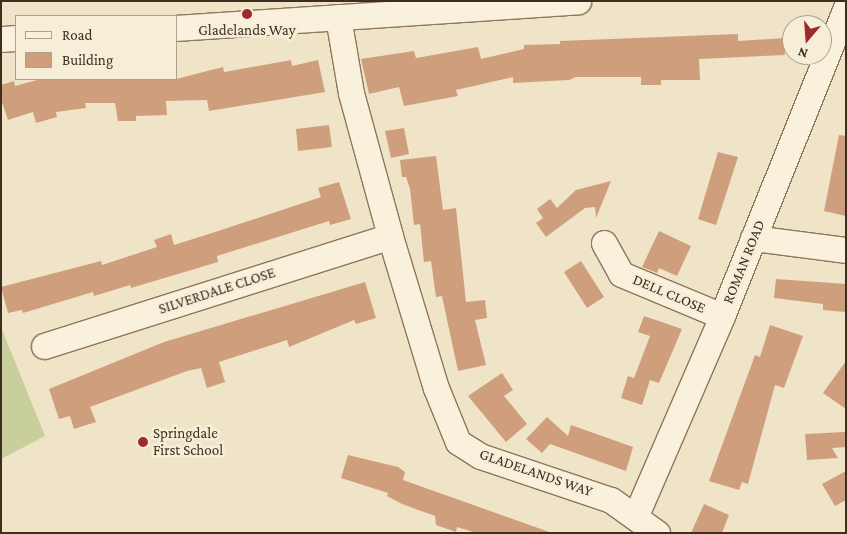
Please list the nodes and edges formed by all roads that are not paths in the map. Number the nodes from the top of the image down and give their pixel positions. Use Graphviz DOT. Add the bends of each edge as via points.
graph roads {
  1 [pos="578,1"];
  2 [pos="846,8"];
  3 [pos="338,17"];
  4 [pos="178,28"];
  5 [pos="15,38"];
  6 [pos="1,39"];
  7 [pos="390,236"];
  8 [pos="753,238"];
  9 [pos="604,243"];
  10 [pos="846,250"];
  11 [pos="722,316"];
  12 [pos="44,346"];
  13 [pos="636,515"];
  14 [pos="657,533"];
  1 -- 3 [label="street"];
  2 -- 8 [label="street, ROMAN ROAD"];
  3 -- 4 [label="street"];
  3 -- 7 [label="street, GLADELANDS WAY" via="351,93"];
  5 -- 6 [label="street"];
  7 -- 12 [label="street, SILVERDALE CLOSE"];
  7 -- 13 [label="street, GLADELANDS WAY" via="436,388 458,442 480,456 611,500"];
  8 -- 10 [label="street"];
  8 -- 11 [label="street, ROMAN ROAD"];
  9 -- 11 [label="street, DELL CLOSE" via="621,274"];
  11 -- 13 [label="street, ROMAN ROAD"];
  13 -- 14 [label="street, GLADELANDS WAY"];
}
